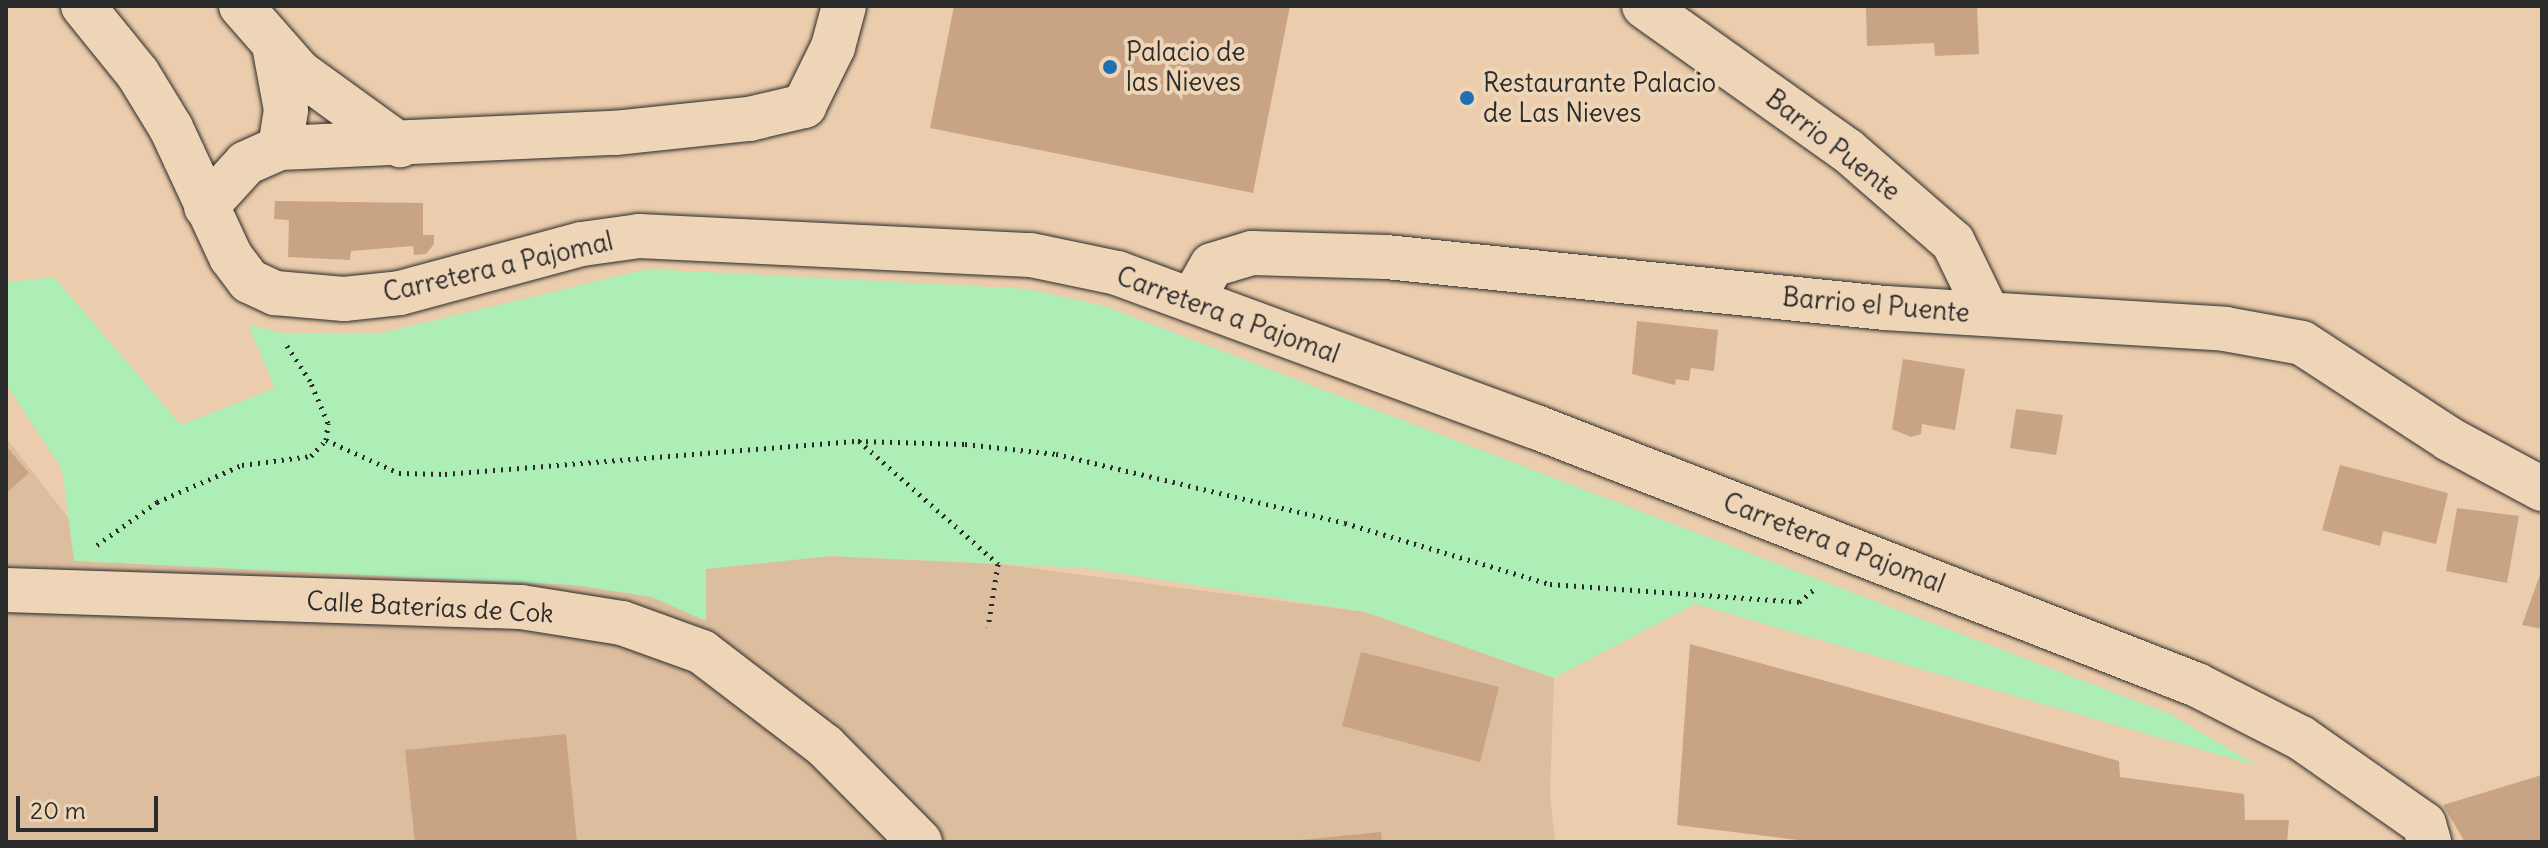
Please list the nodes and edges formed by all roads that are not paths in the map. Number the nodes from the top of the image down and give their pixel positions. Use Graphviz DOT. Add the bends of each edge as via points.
graph roads {
  1 [pos="83,6"];
  2 [pos="241,6"];
  3 [pos="844,6"];
  4 [pos="1644,6"];
  5 [pos="274,45"];
  6 [pos="400,145"];
  7 [pos="280,148"];
  8 [pos="206,207"];
  9 [pos="1192,300"];
  10 [pos="1988,314"];
  11 [pos="2542,489"];
  12 [pos="7,588"];
  13 [pos="920,842"];
  14 [pos="2429,842"];
  1 -- 8 [label="street, Carretera a Pajomal" via="163,114"];
  2 -- 5 [label="street"];
  3 -- 6 [label="street" via="833,47 804,106 749,119 615,133"];
  4 -- 10 [label="street, Barrio Puente" via="1847,150 1953,242"];
  5 -- 6 [label="street" via="299,72"];
  5 -- 7 [label="street" via="285,99"];
  6 -- 7 [label="street"];
  7 -- 8 [label="street" via="246,163"];
  8 -- 9 [label="street, Carretera a Pajomal" via="249,281 275,293 344,299 400,293 582,244 639,236 1031,255 1117,273"];
  9 -- 10 [label="street, Barrio el Puente" via="1212,265 1252,253 1386,257"];
  9 -- 14 [label="street, Carretera a Pajomal" via="2197,685 2301,738 2424,824"];
  10 -- 11 [label="street, Barrio el Puente" via="2225,329 2302,343 2449,439"];
  12 -- 13 [label="street, Calle Baterías de Cok" via="521,607 622,623 702,652 825,746"];
}
